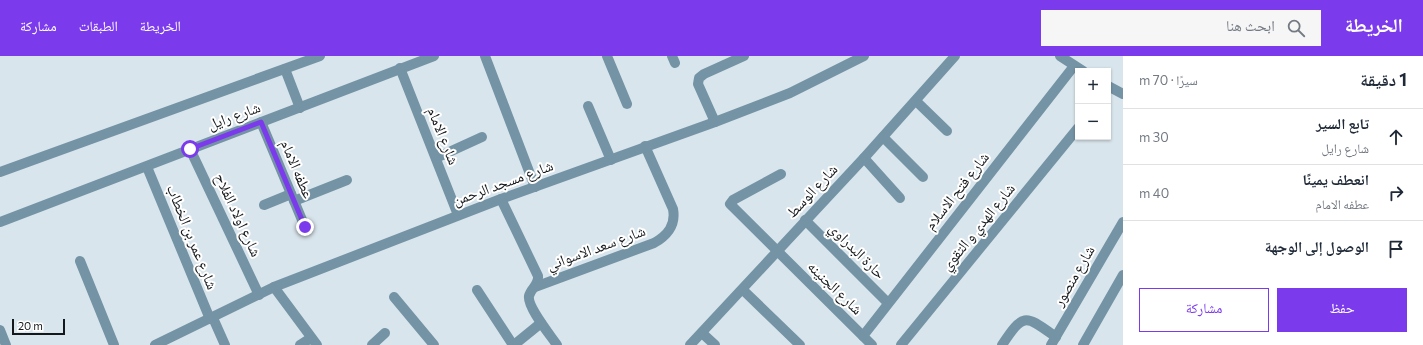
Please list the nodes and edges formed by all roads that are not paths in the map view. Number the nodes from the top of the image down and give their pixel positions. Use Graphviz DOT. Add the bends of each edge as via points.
graph roads {
  1 [pos="320,56"];
  2 [pos="434,56"];
  3 [pos="484,56"];
  4 [pos="608,56"];
  5 [pos="744,56"];
  6 [pos="864,56"];
  7 [pos="955,56"];
  8 [pos="1060,56"];
  9 [pos="400,68"];
  10 [pos="1078,68"];
  11 [pos="285,69"];
  12 [pos="1075,72"];
  13 [pos="1111,90"];
  14 [pos="1123,94"];
  15 [pos="916,101"];
  16 [pos="627,104"];
  17 [pos="588,106"];
  18 [pos="300,108"];
  19 [pos="261,122"];
  20 [pos="715,122"];
  21 [pos="947,131"];
  22 [pos="1075,132"];
  23 [pos="482,137"];
  24 [pos="883,137"];
  25 [pos="645,146"];
  26 [pos="190,149"];
  27 [pos="436,158"];
  28 [pos="864,158"];
  29 [pos="611,160"];
  30 [pos="147,167"];
  31 [pos="0,172"];
  32 [pos="781,174"];
  33 [pos="923,176"];
  34 [pos="347,180"];
  35 [pos="535,187"];
  36 [pos="292,198"];
  37 [pos="900,198"];
  38 [pos="501,199"];
  39 [pos="264,205"];
  40 [pos="458,215"];
  41 [pos="805,220"];
  42 [pos="0,222"];
  43 [pos="1123,222"];
  44 [pos="305,227"];
  45 [pos="777,252"];
  46 [pos="80,260"];
  47 [pos="1123,275"];
  48 [pos="274,287"];
  49 [pos="534,287"];
  50 [pos="477,290"];
  51 [pos="743,290"];
  52 [pos="259,294"];
  53 [pos="394,297"];
  54 [pos="888,303"];
  55 [pos="212,318"];
  56 [pos="541,323"];
  57 [pos="0,330"];
  58 [pos="385,333"];
  59 [pos="702,333"];
  60 [pos="863,336"];
  61 [pos="1053,341"];
  62 [pos="314,342"];
  63 [pos="161,344"];
  64 [pos="6,345"];
  65 [pos="114,345"];
  66 [pos="225,345"];
  67 [pos="300,345"];
  68 [pos="372,345"];
  69 [pos="434,345"];
  70 [pos="513,345"];
  71 [pos="557,345"];
  72 [pos="690,345"];
  73 [pos="715,345"];
  74 [pos="800,345"];
  75 [pos="872,345"];
  76 [pos="901,345"];
  77 [pos="1002,345"];
  78 [pos="1083,345"];
  1 -- 11 [label="street, شارع رايل"];
  2 -- 9 [label="street, شارع رايل"];
  3 -- 35 [label="street"];
  4 -- 16 [label="street"];
  5 -- 20 [label="street" via="699,78 698,84"];
  6 -- 20 [label="street, شارع مسجد الرحمن" via="790,92"];
  7 -- 15 [label="street, شارع الوسط"];
  8 -- 10 [label="street"];
  9 -- 18 [label="street, شارع رايل"];
  9 -- 27 [label="street, شارع الامام"];
  11 -- 18 [label="street"];
  11 -- 31 [label="street, شارع رايل"];
  12 -- 54 [label="street, شارع فتح الاسلام"];
  13 -- 14 [label="street"];
  15 -- 21 [label="street"];
  15 -- 24 [label="street, شارع الوسط"];
  17 -- 29 [label="street"];
  18 -- 19 [label="street, شارع رايل"];
  19 -- 26 [label="street, شارع رايل"];
  19 -- 36 [label="street, عطفه الامام"];
  20 -- 25 [label="street, شارع مسجد الرحمن"];
  22 -- 76 [label="street, شارع الهدي و التقوي"];
  23 -- 27 [label="street"];
  24 -- 28 [label="street, شارع الوسط"];
  24 -- 33 [label="street"];
  25 -- 29 [label="street, شارع مسجد الرحمن"];
  25 -- 49 [label="street, شارع سعد الاسواني" via="673,209 674,217 669,231 654,243"];
  26 -- 30 [label="street, شارع رايل"];
  26 -- 52 [label="street, شارع اولاد الفلاح"];
  27 -- 40 [label="street, شارع الامام"];
  28 -- 37 [label="street"];
  28 -- 41 [label="street, شارع الوسط"];
  29 -- 35 [label="street, شارع مسجد الرحمن"];
  30 -- 42 [label="street, شارع رايل"];
  30 -- 55 [label="street, شارع عمر بن الخطاب"];
  32 -- 45 [label="street, شارع الجنينه" via="732,200 730,204"];
  34 -- 36 [label="street"];
  35 -- 38 [label="street, شارع مسجد الرحمن"];
  36 -- 39 [label="street"];
  36 -- 44 [label="street, عطفه الامام"];
  38 -- 40 [label="street, شارع مسجد الرحمن"];
  38 -- 49 [label="street" via="538,276"];
  40 -- 48 [label="street, شارع مسجد الرحمن"];
  41 -- 45 [label="street, شارع الوسط"];
  41 -- 54 [label="street, حارة البدراوي"];
  43 -- 61 [label="street, شارع منصور"];
  45 -- 51 [label="street, شارع الوسط"];
  45 -- 60 [label="street, شارع الجنينه"];
  46 -- 65 [label="street"];
  47 -- 78 [label="street"];
  48 -- 52 [label="street, شارع مسجد الرحمن"];
  48 -- 62 [label="street"];
  49 -- 56 [label="street" via="529,298"];
  50 -- 70 [label="street"];
  51 -- 59 [label="street, شارع الوسط"];
  51 -- 74 [label="street"];
  52 -- 55 [label="street, شارع مسجد الرحمن"];
  53 -- 69 [label="street"];
  54 -- 60 [label="street, شارع فتح الاسلام"];
  55 -- 63 [label="street, شارع مسجد الرحمن"];
  55 -- 66 [label="street, شارع عمر بن الخطاب"];
  56 -- 70 [label="street"];
  56 -- 71 [label="street"];
  57 -- 64 [label="street"];
  58 -- 68 [label="street"];
  59 -- 72 [label="street, شارع الوسط"];
  59 -- 73 [label="street"];
  60 -- 75 [label="street, شارع الجنينه"];
  61 -- 77 [label="street" via="1031,320 1025,319 1018,322"];
  62 -- 67 [label="street"];
}
